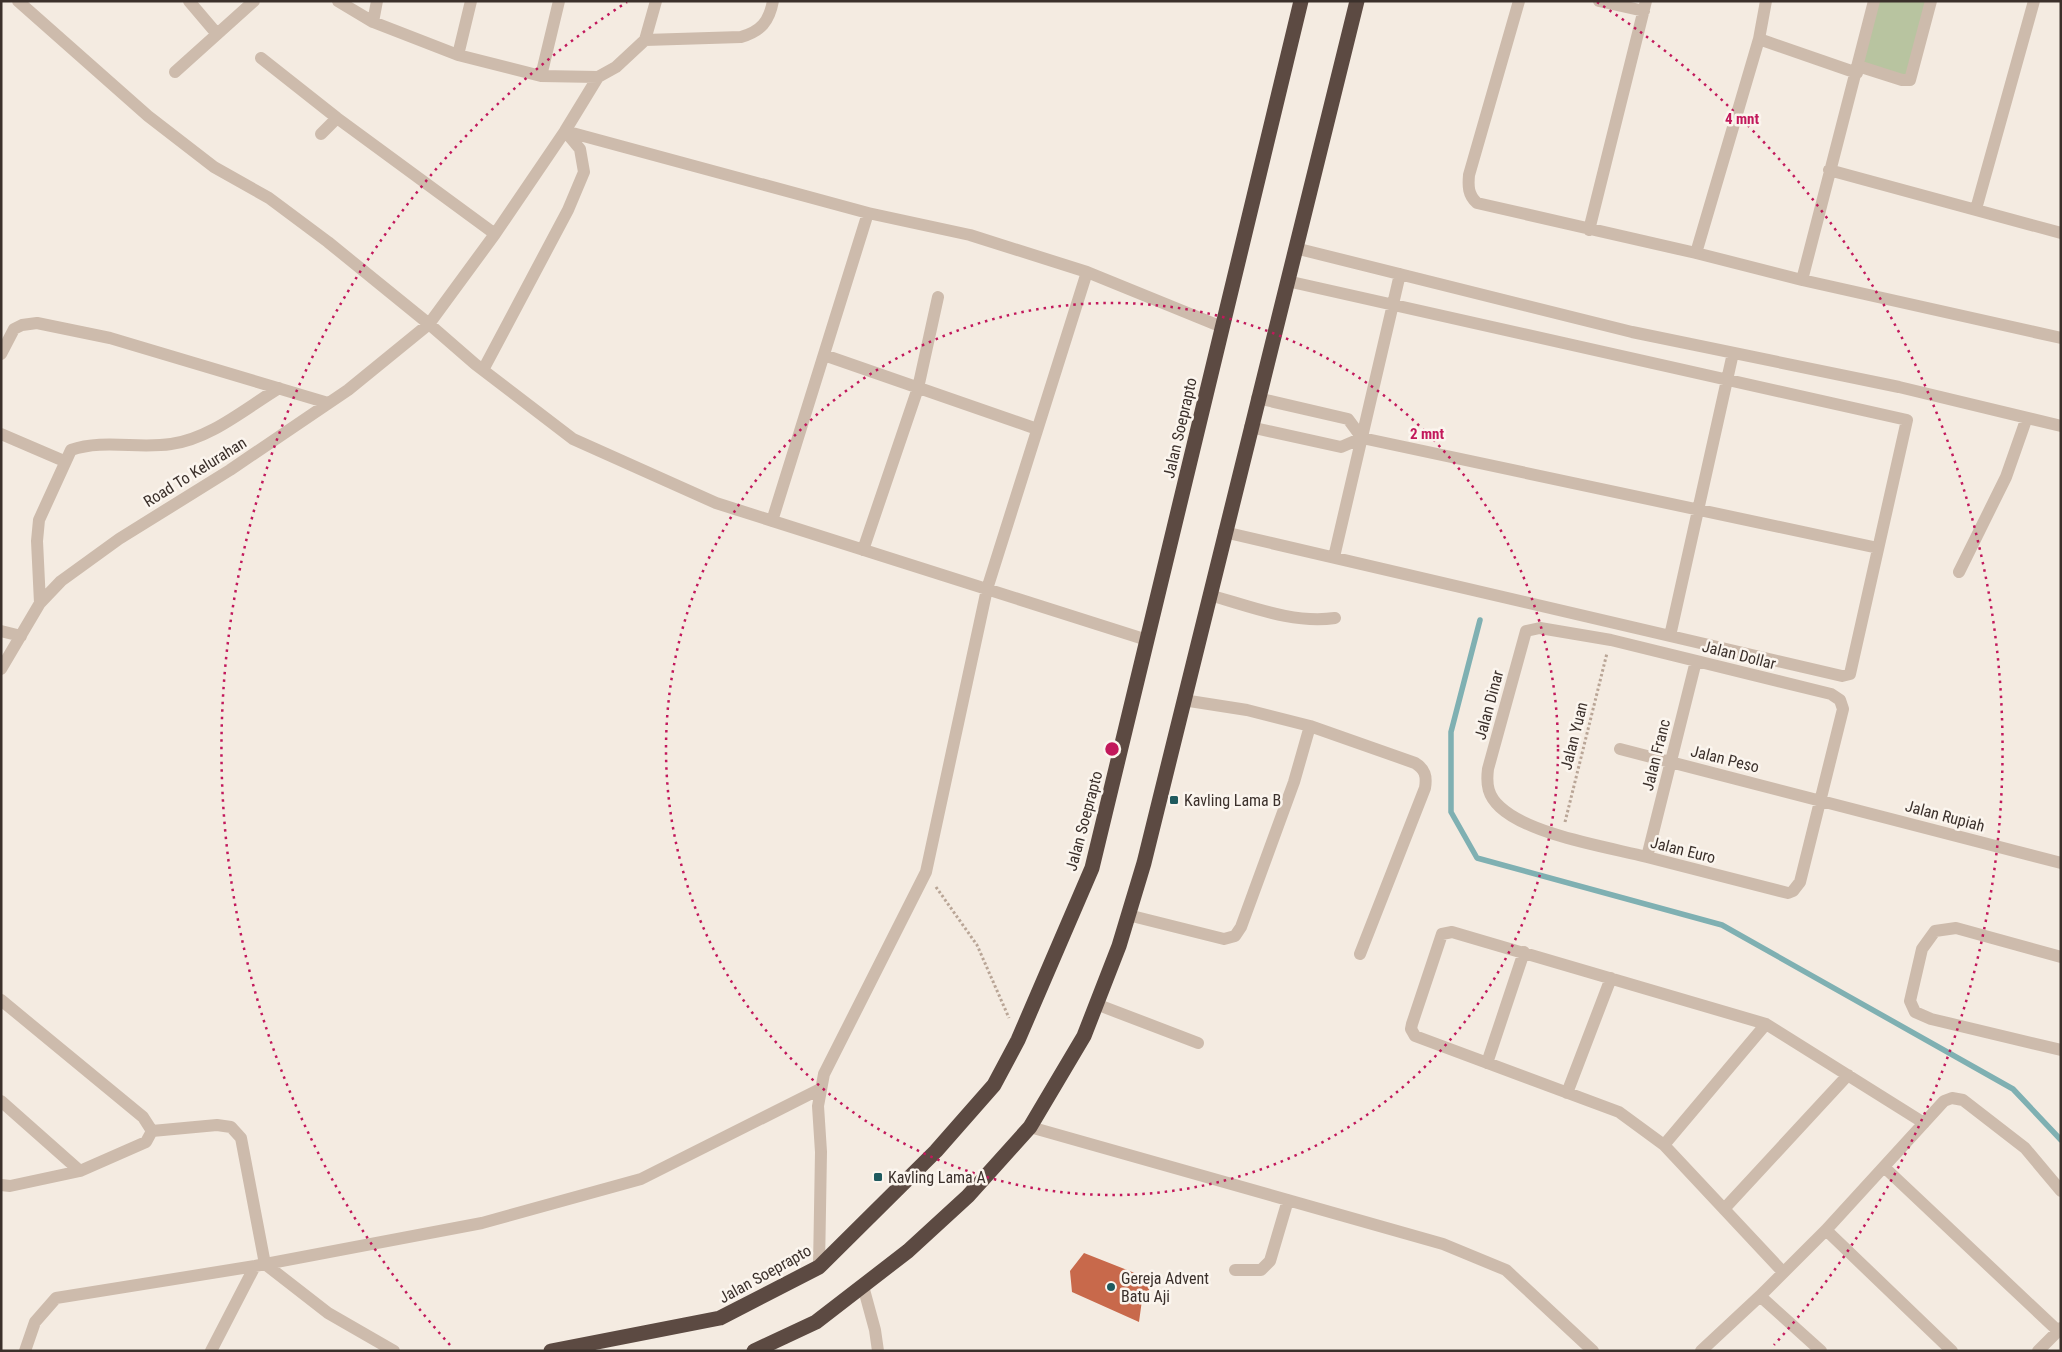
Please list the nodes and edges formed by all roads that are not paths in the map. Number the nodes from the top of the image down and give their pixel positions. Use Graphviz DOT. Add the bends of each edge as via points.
graph roads {
  1 [pos="18,1"];
  2 [pos="189,1"];
  3 [pos="254,1"];
  4 [pos="338,1"];
  5 [pos="377,1"];
  6 [pos="471,1"];
  7 [pos="559,1"];
  8 [pos="656,1"];
  9 [pos="773,1"];
  10 [pos="1302,1"];
  11 [pos="1357,1"];
  12 [pos="1519,1"];
  13 [pos="1599,1"];
  14 [pos="1766,1"];
  15 [pos="1874,1"];
  16 [pos="1931,1"];
  17 [pos="2034,1"];
  18 [pos="1645,6"];
  19 [pos="373,22"];
  20 [pos="217,34"];
  21 [pos="1759,39"];
  22 [pos="645,40"];
  23 [pos="458,55"];
  24 [pos="261,58"];
  25 [pos="1858,69"];
  26 [pos="175,72"];
  27 [pos="541,76"];
  28 [pos="598,78"];
  29 [pos="337,118"];
  30 [pos="565,131"];
  31 [pos="321,134"];
  32 [pos="1829,170"];
  33 [pos="1976,209"];
  34 [pos="868,213"];
  35 [pos="1589,230"];
  36 [pos="2061,233"];
  37 [pos="495,234"];
  38 [pos="1294,248"];
  39 [pos="1696,253"];
  40 [pos="1087,272"];
  41 [pos="1400,274"];
  42 [pos="1802,280"];
  43 [pos="1287,281"];
  44 [pos="938,297"];
  45 [pos="1392,304"];
  46 [pos="429,324"];
  47 [pos="1222,327"];
  48 [pos="2061,338"];
  49 [pos="1733,353"];
  50 [pos="1,354"];
  51 [pos="824,356"];
  52 [pos="484,370"];
  53 [pos="1727,380"];
  54 [pos="279,388"];
  55 [pos="918,388"];
  56 [pos="1257,398"];
  57 [pos="328,403"];
  58 [pos="2026,420"];
  59 [pos="2061,426"];
  60 [pos="1250,428"];
  61 [pos="1037,429"];
  62 [pos="1,434"];
  63 [pos="1362,438"];
  64 [pos="64,461"];
  65 [pos="1698,510"];
  66 [pos="772,521"];
  67 [pos="1224,532"];
  68 [pos="1878,548"];
  69 [pos="863,550"];
  70 [pos="1334,558"];
  71 [pos="1959,572"];
  72 [pos="987,589"];
  73 [pos="1209,595"];
  74 [pos="40,603"];
  75 [pos="1335,618"];
  76 [pos="1,631"];
  77 [pos="1526,631"];
  78 [pos="21,636"];
  79 [pos="1670,636"];
  80 [pos="1147,640"];
  81 [pos="1696,661"];
  82 [pos="1,669"];
  83 [pos="1183,700"];
  84 [pos="1310,726"];
  85 [pos="1620,749"];
  86 [pos="1671,762"];
  87 [pos="1487,788"];
  88 [pos="1822,801"];
  89 [pos="1647,857"];
  90 [pos="2061,863"];
  91 [pos="1128,915"];
  92 [pos="1524,952"];
  93 [pos="1360,954"];
  94 [pos="2061,957"];
  95 [pos="1611,978"];
  96 [pos="1,1000"];
  97 [pos="1096,1004"];
  98 [pos="1766,1024"];
  99 [pos="1198,1043"];
  100 [pos="2061,1050"];
  101 [pos="1487,1063"];
  102 [pos="1848,1075"];
  103 [pos="820,1089"];
  104 [pos="1567,1093"];
  105 [pos="1,1101"];
  106 [pos="1924,1123"];
  107 [pos="1030,1127"];
  108 [pos="152,1132"];
  109 [pos="1664,1145"];
  110 [pos="1884,1167"];
  111 [pos="80,1171"];
  112 [pos="1,1185"];
  113 [pos="2061,1191"];
  114 [pos="1288,1200"];
  115 [pos="1724,1209"];
  116 [pos="1826,1230"];
  117 [pos="260,1265"];
  118 [pos="819,1267"];
  119 [pos="1235,1270"];
  120 [pos="1783,1272"];
  121 [pos="863,1286"];
  122 [pos="1760,1296"];
  123 [pos="2059,1329"];
  124 [pos="25,1351"];
  125 [pos="211,1351"];
  126 [pos="394,1351"];
  127 [pos="551,1351"];
  128 [pos="754,1351"];
  129 [pos="878,1351"];
  130 [pos="1593,1351"];
  131 [pos="1702,1351"];
  132 [pos="1821,1351"];
  133 [pos="1952,1351"];
  134 [pos="2038,1351"];
  1 -- 46 [label="street" via="148,116 214,167 269,198"];
  2 -- 20 [label="street"];
  3 -- 20 [label="street"];
  4 -- 19 [label="street"];
  5 -- 19 [label="street"];
  6 -- 23 [label="street"];
  7 -- 27 [label="street"];
  8 -- 22 [label="street"];
  9 -- 22 [label="street" via="765,24 754,33 741,37"];
  10 -- 47 [label="highway, Jalan Soeprapto"];
  11 -- 38 [label="highway"];
  12 -- 35 [label="street" via="1469,175 1469,190 1476,203"];
  13 -- 18 [label="street"];
  14 -- 21 [label="street"];
  15 -- 25 [label="street"];
  16 -- 25 [label="street" via="1910,80"];
  17 -- 33 [label="street"];
  18 -- 35 [label="street"];
  19 -- 23 [label="street"];
  20 -- 26 [label="street"];
  21 -- 25 [label="street"];
  21 -- 39 [label="street"];
  22 -- 28 [label="street" via="616,67"];
  23 -- 27 [label="street"];
  24 -- 29 [label="street"];
  25 -- 32 [label="street"];
  27 -- 28 [label="street"];
  28 -- 30 [label="street, Road To Kelurahan"];
  29 -- 31 [label="street"];
  29 -- 37 [label="street"];
  30 -- 34 [label="street"];
  30 -- 37 [label="street, Road To Kelurahan"];
  30 -- 52 [label="street" via="580,149 584,172 568,210"];
  32 -- 33 [label="street"];
  32 -- 42 [label="street"];
  33 -- 36 [label="street"];
  34 -- 40 [label="street" via="970,235"];
  34 -- 51 [label="street"];
  35 -- 39 [label="street"];
  37 -- 46 [label="street, Road To Kelurahan"];
  38 -- 41 [label="street"];
  38 -- 43 [label="highway"];
  39 -- 42 [label="street"];
  40 -- 47 [label="street"];
  40 -- 61 [label="street"];
  41 -- 45 [label="street"];
  41 -- 49 [label="street" via="1632,332"];
  42 -- 48 [label="street"];
  43 -- 45 [label="street"];
  43 -- 56 [label="highway"];
  44 -- 55 [label="street"];
  45 -- 53 [label="street"];
  45 -- 63 [label="street"];
  46 -- 52 [label="street"];
  46 -- 57 [label="street, Road To Kelurahan"];
  47 -- 80 [label="highway, Jalan Soeprapto"];
  49 -- 53 [label="street"];
  49 -- 58 [label="street" via="1899,387"];
  50 -- 54 [label="street" via="14,329 37,323 110,338"];
  51 -- 55 [label="street"];
  51 -- 66 [label="street"];
  52 -- 66 [label="street" via="573,440 716,503"];
  53 -- 65 [label="street"];
  53 -- 68 [label="street" via="1907,420"];
  54 -- 57 [label="street"];
  54 -- 64 [label="street" via="201,436 169,444 82,446 71,450"];
  55 -- 61 [label="street"];
  55 -- 69 [label="street"];
  56 -- 60 [label="highway"];
  56 -- 63 [label="street" via="1348,419"];
  57 -- 74 [label="street, Road To Kelurahan" via="230,470 119,538 61,581"];
  58 -- 59 [label="street"];
  58 -- 71 [label="street" via="2006,477"];
  60 -- 63 [label="street" via="1341,447"];
  60 -- 67 [label="highway"];
  61 -- 72 [label="street"];
  62 -- 64 [label="street"];
  63 -- 65 [label="street"];
  63 -- 70 [label="street"];
  64 -- 74 [label="street" via="39,520"];
  65 -- 68 [label="street"];
  65 -- 79 [label="street"];
  66 -- 69 [label="street"];
  67 -- 70 [label="street"];
  67 -- 73 [label="highway"];
  68 -- 79 [label="street" via="1850,674 1842,676"];
  69 -- 72 [label="street"];
  70 -- 79 [label="street"];
  72 -- 80 [label="street"];
  72 -- 103 [label="street" via="926,872 869,980 824,1074"];
  73 -- 75 [label="street" via="1306,621"];
  73 -- 83 [label="highway"];
  74 -- 78 [label="street, Road To Kelurahan"];
  76 -- 78 [label="street"];
  77 -- 81 [label="street, Jalan Dollar" via="1540,628 1610,640"];
  77 -- 87 [label="street, Jalan Dinar" via="1488,769"];
  78 -- 82 [label="street, Road To Kelurahan"];
  80 -- 118 [label="highway, Jalan Soeprapto" via="1092,868 1018,1040 994,1085 936,1151"];
  81 -- 86 [label="street, Jalan Franc"];
  81 -- 88 [label="street, Jalan Dollar" via="1838,698 1843,709"];
  83 -- 84 [label="street" via="1247,710"];
  83 -- 91 [label="highway" via="1144,863"];
  84 -- 91 [label="street" via="1294,782 1239,932 1224,939"];
  84 -- 93 [label="street" via="1415,763 1426,774 1425,788"];
  85 -- 86 [label="street, Jalan Peso"];
  86 -- 88 [label="street, Jalan Peso"];
  86 -- 89 [label="street, Jalan Franc"];
  87 -- 89 [label="street, Jalan Euro" via="1496,804 1514,818 1561,837"];
  88 -- 89 [label="street, Jalan Euro" via="1800,882 1788,893"];
  88 -- 90 [label="street, Jalan Rupiah"];
  91 -- 97 [label="highway"];
  92 -- 95 [label="street"];
  92 -- 101 [label="street"];
  92 -- 101 [label="street" via="1452,932 1439,938 1412,1024 1413,1033"];
  94 -- 100 [label="street" via="1956,928 1935,931 1922,949 1910,1001 1915,1012 1932,1019"];
  95 -- 98 [label="street"];
  95 -- 104 [label="street"];
  96 -- 108 [label="street" via="142,1117"];
  97 -- 99 [label="street"];
  97 -- 107 [label="highway" via="1084,1036"];
  98 -- 102 [label="street"];
  98 -- 109 [label="street"];
  101 -- 104 [label="street"];
  102 -- 106 [label="street"];
  102 -- 115 [label="street"];
  103 -- 117 [label="street" via="641,1179 482,1223"];
  103 -- 118 [label="street"];
  104 -- 109 [label="street" via="1619,1112"];
  105 -- 111 [label="street"];
  106 -- 110 [label="street"];
  106 -- 113 [label="street" via="1944,1101 1952,1098 1963,1100 2025,1148"];
  107 -- 114 [label="street"];
  107 -- 121 [label="highway" via="968,1196 908,1251"];
  108 -- 111 [label="street" via="146,1142"];
  108 -- 117 [label="street" via="217,1125 231,1127 241,1138"];
  109 -- 115 [label="street"];
  110 -- 116 [label="street"];
  110 -- 123 [label="street"];
  111 -- 112 [label="street" via="10,1186"];
  114 -- 119 [label="street" via="1270,1261 1261,1270"];
  114 -- 130 [label="street" via="1443,1244 1506,1270"];
  115 -- 120 [label="street"];
  116 -- 120 [label="street"];
  116 -- 133 [label="street"];
  117 -- 124 [label="street" via="56,1298 35,1322"];
  117 -- 125 [label="street"];
  117 -- 126 [label="street" via="328,1313"];
  118 -- 127 [label="highway, Jalan Soeprapto" via="720,1318"];
  120 -- 122 [label="street"];
  121 -- 128 [label="highway" via="816,1322"];
  121 -- 129 [label="street"];
  122 -- 131 [label="street"];
  122 -- 132 [label="street"];
  123 -- 134 [label="street"];
}
